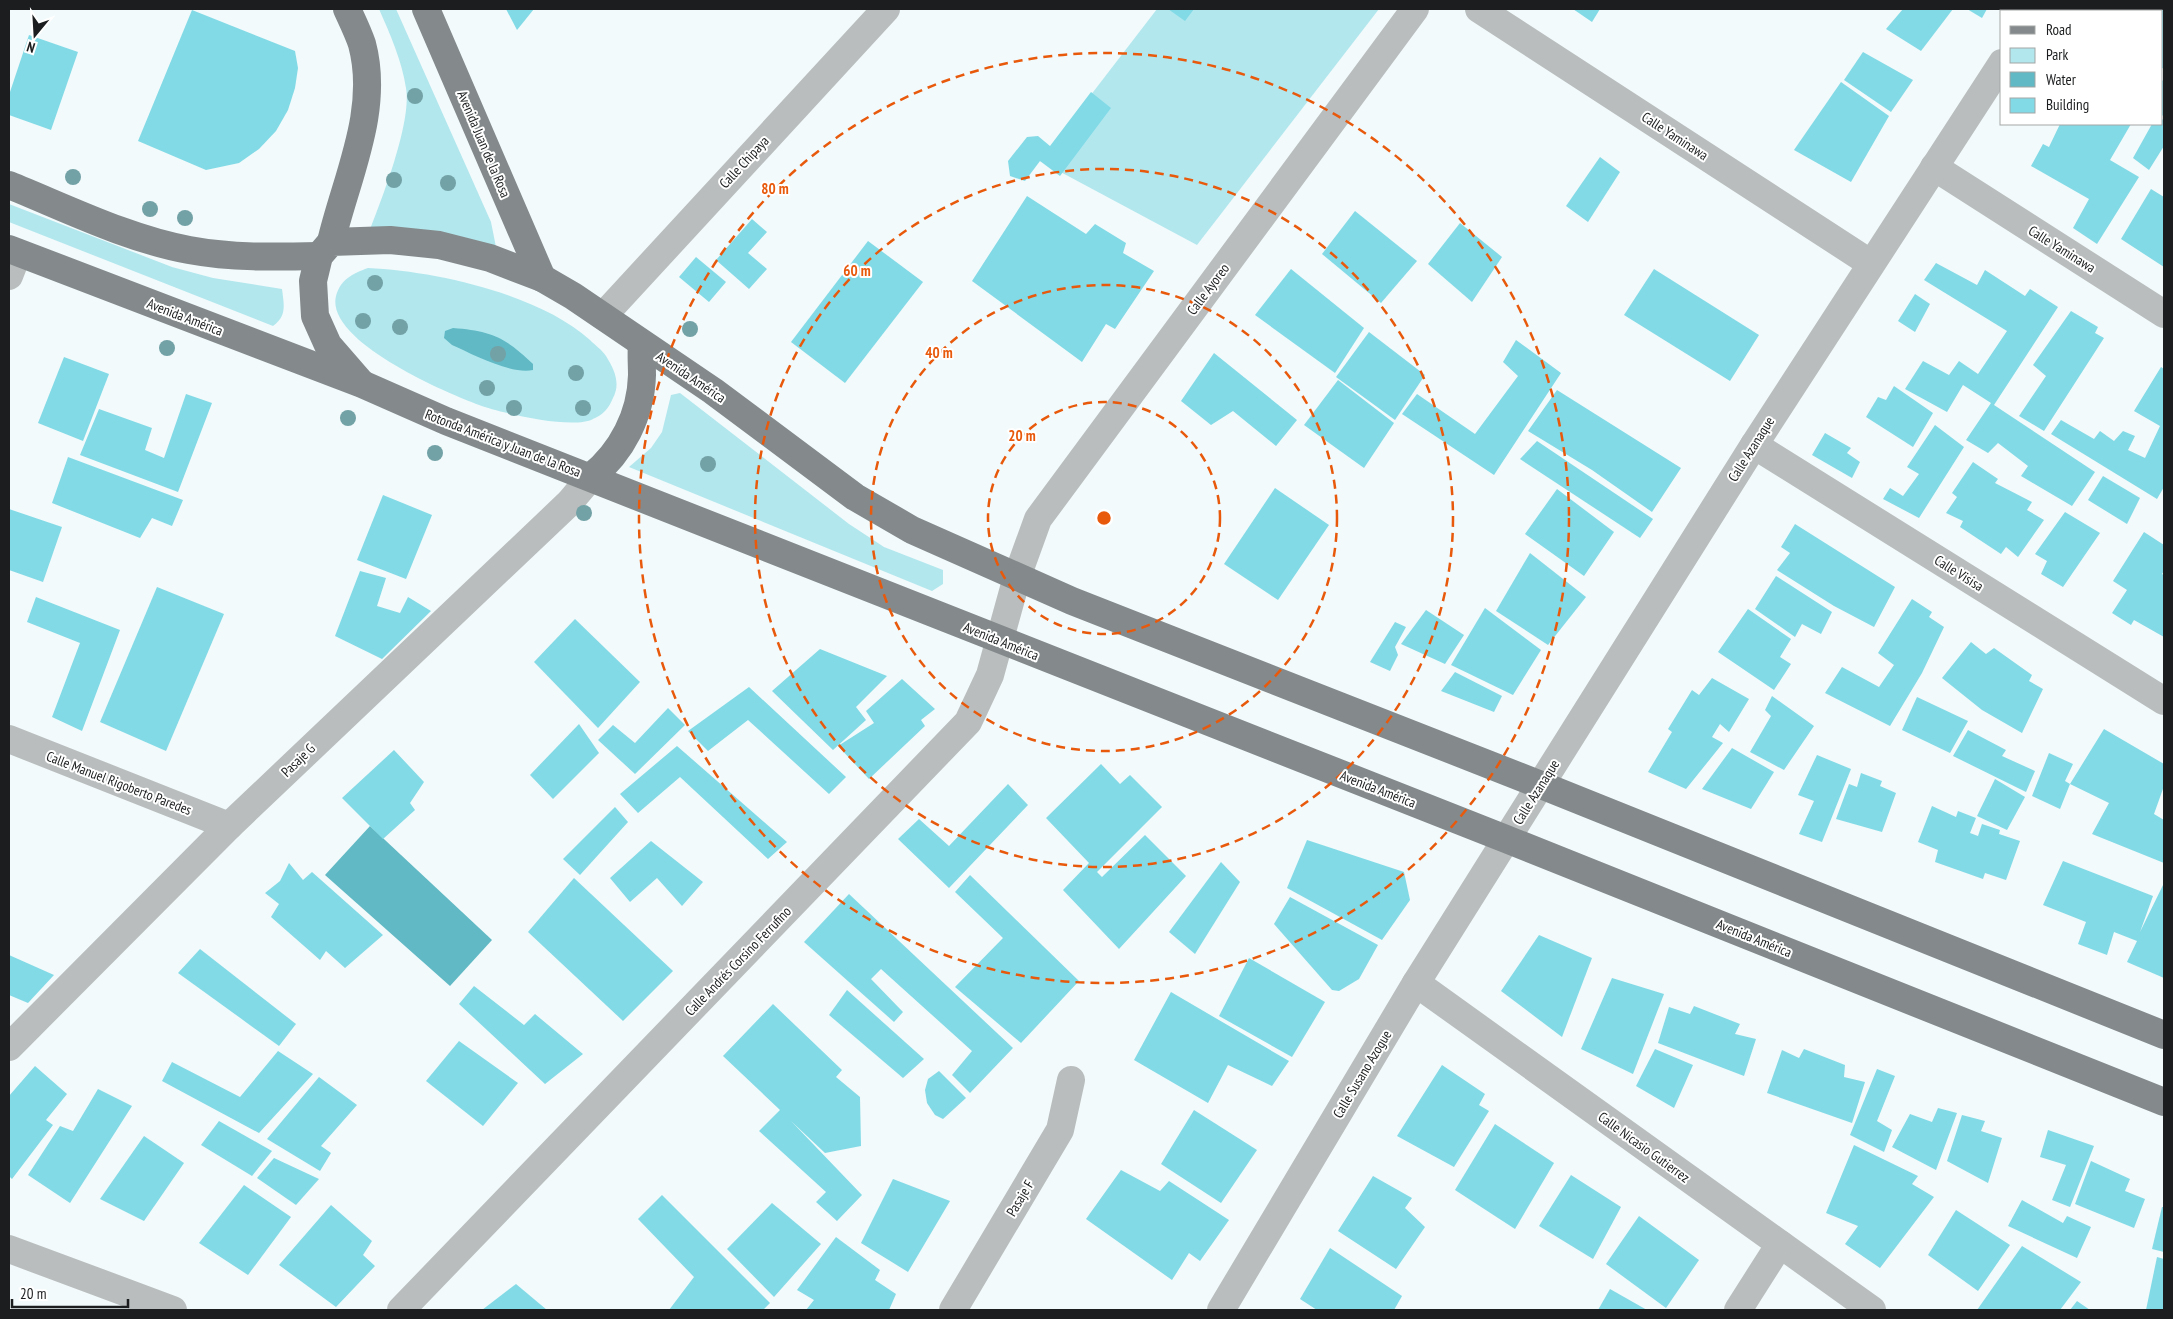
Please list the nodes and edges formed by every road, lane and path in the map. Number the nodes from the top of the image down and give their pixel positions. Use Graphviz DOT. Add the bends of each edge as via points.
graph roads {
  1 [pos="347,9"];
  2 [pos="426,9"];
  3 [pos="886,9"];
  4 [pos="1415,9"];
  5 [pos="1480,9"];
  6 [pos="2000,66"];
  7 [pos="1934,168"];
  8 [pos="9,185"];
  9 [pos="325,249"];
  10 [pos="12,260"];
  11 [pos="1870,263"];
  12 [pos="542,278"];
  13 [pos="2164,314"];
  14 [pos="603,316"];
  15 [pos="642,344"];
  16 [pos="362,384"];
  17 [pos="1754,445"];
  18 [pos="591,477"];
  19 [pos="1016,577"];
  20 [pos="999,641"];
  21 [pos="2164,701"];
  22 [pos="9,739"];
  23 [pos="1541,785"];
  24 [pos="229,826"];
  25 [pos="1506,839"];
  26 [pos="1416,983"];
  27 [pos="2164,1035"];
  28 [pos="9,1046"];
  29 [pos="1071,1080"];
  30 [pos="2164,1102"];
  31 [pos="1780,1244"];
  32 [pos="9,1248"];
  33 [pos="173,1310"];
  34 [pos="401,1310"];
  35 [pos="953,1310"];
  36 [pos="1221,1310"];
  37 [pos="1738,1310"];
  38 [pos="1872,1310"];
  1 -- 9 [label="main road" via="362,44 368,80 366,113"];
  2 -- 12 [label="main road, Avenida Juan de la Rosa"];
  3 -- 14 [label="street, Calle Chipaya"];
  4 -- 19 [label="street, Calle Ayoreo" via="1038,518"];
  5 -- 11 [label="street, Calle Yaminawa"];
  6 -- 7 [label="street, Calle Azanaque"];
  7 -- 11 [label="street, Calle Azanaque"];
  7 -- 13 [label="street, Calle Yaminawa"];
  8 -- 9 [label="main road" via="146,238 188,250 229,256"];
  9 -- 12 [label="main road" via="390,240 439,245 490,258"];
  9 -- 16 [label="main road, Rotonda América y Juan de la Rosa" via="313,281 315,316 328,345"];
  10 -- 16 [label="main road, Avenida América"];
  11 -- 17 [label="street, Calle Azanaque"];
  12 -- 14 [label="main road"];
  14 -- 15 [label="main road"];
  15 -- 18 [label="main road, Rotonda América y Juan de la Rosa" via="642,375 636,414 617,451"];
  15 -- 19 [label="main road, Avenida América" via="713,391 855,497 912,530"];
  16 -- 18 [label="main road, Rotonda América y Juan de la Rosa" via="446,421"];
  17 -- 21 [label="street, Calle Visisa"];
  17 -- 23 [label="street, Calle Azanaque"];
  18 -- 20 [label="main road, Avenida América"];
  18 -- 24 [label="street, Pasaje G" via="569,503"];
  19 -- 20 [label="street, Calle Andrés Corsino Ferrufino"];
  19 -- 23 [label="main road, Avenida América"];
  20 -- 25 [label="main road, Avenida América"];
  20 -- 34 [label="street, Calle Andrés Corsino Ferrufino" via="990,675 968,722"];
  22 -- 24 [label="street, Calle Manuel Rigoberto Paredes"];
  23 -- 25 [label="street, Calle Azanaque"];
  23 -- 27 [label="main road, Avenida América"];
  24 -- 28 [label="street, Pasaje G"];
  25 -- 26 [label="street, Calle Susano Azogue"];
  25 -- 30 [label="main road, Avenida América"];
  26 -- 31 [label="street, Calle Nicasio Gutierrez"];
  26 -- 36 [label="street, Calle Susano Azogue"];
  29 -- 35 [label="street, Pasaje F" via="1060,1130"];
  31 -- 37 [label="street"];
  31 -- 38 [label="street, Calle Nicasio Gutierrez"];
  32 -- 33 [label="street"];
}
